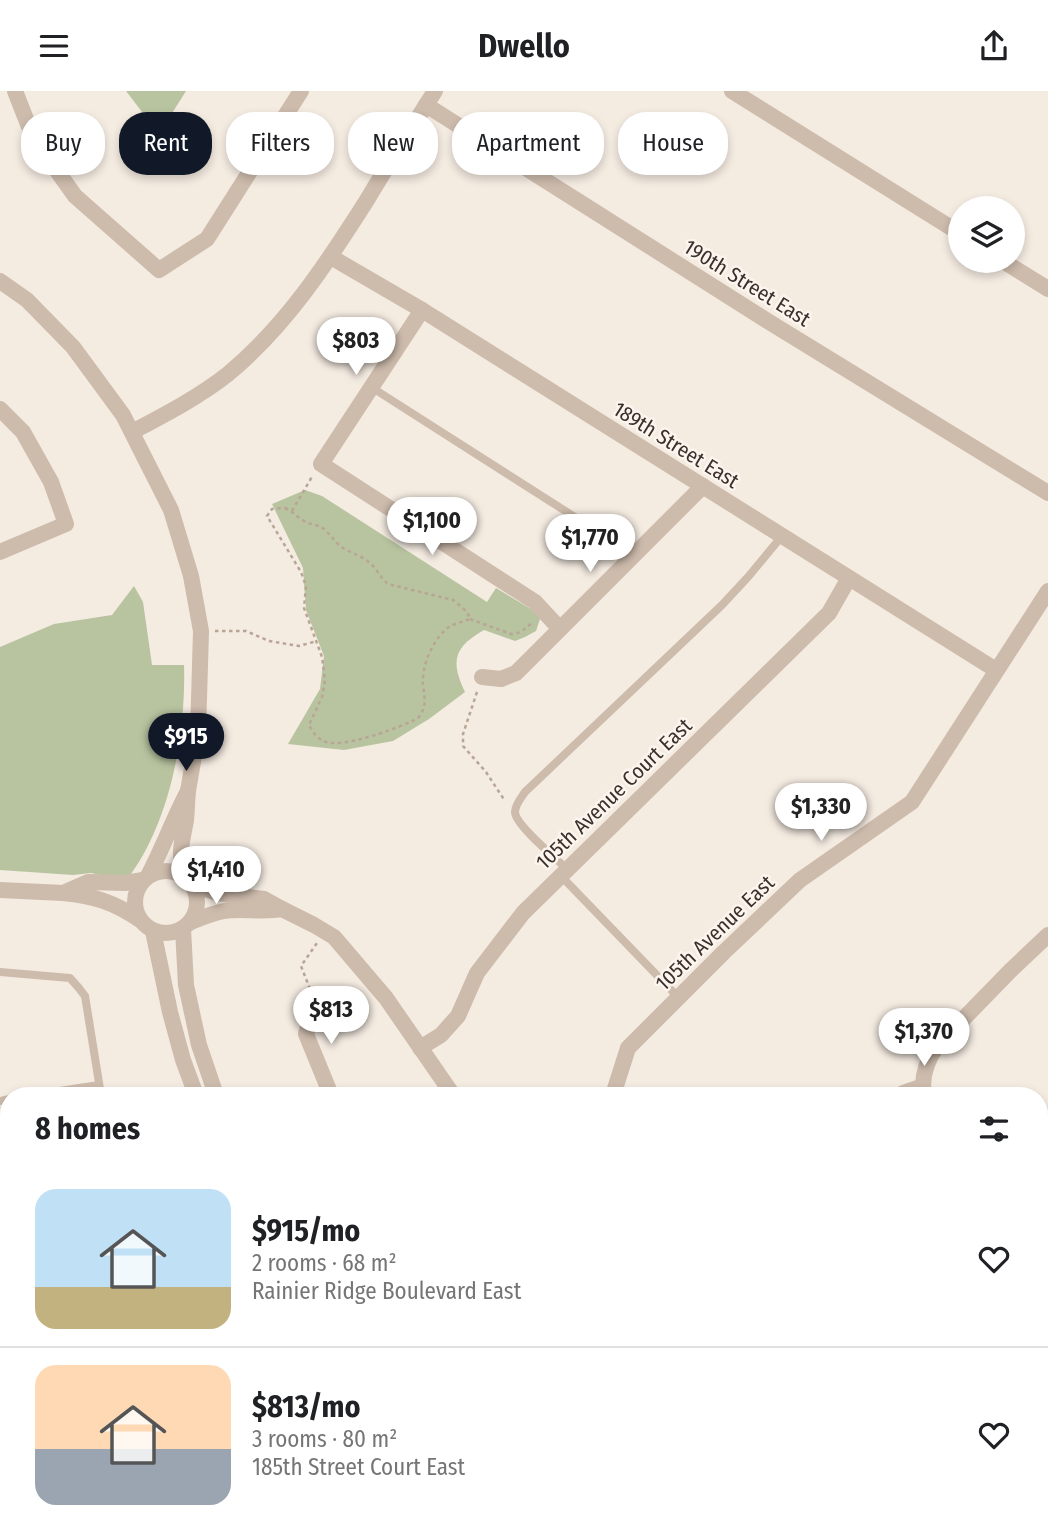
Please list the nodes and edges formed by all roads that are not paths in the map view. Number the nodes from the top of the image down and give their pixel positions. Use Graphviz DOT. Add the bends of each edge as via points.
graph roads {
  1 [pos="15,91"];
  2 [pos="301,91"];
  3 [pos="732,91"];
  4 [pos="430,98"];
  5 [pos="948,226"];
  6 [pos="331,257"];
  7 [pos="1022,273"];
  8 [pos="0,281"];
  9 [pos="1048,289"];
  10 [pos="422,310"];
  11 [pos="371,387"];
  12 [pos="0,409"];
  13 [pos="132,432"];
  14 [pos="703,487"];
  15 [pos="1048,493"];
  16 [pos="782,536"];
  17 [pos="0,552"];
  18 [pos="633,556"];
  19 [pos="849,578"];
  20 [pos="1048,591"];
  21 [pos="560,629"];
  22 [pos="996,670"];
  23 [pos="482,677"];
  24 [pos="188,791"];
  25 [pos="564,872"];
  26 [pos="145,878"];
  27 [pos="189,881"];
  28 [pos="0,890"];
  29 [pos="63,893"];
  30 [pos="282,909"];
  31 [pos="140,920"];
  32 [pos="187,925"];
  33 [pos="153,931"];
  34 [pos="1048,935"];
  35 [pos="0,972"];
  36 [pos="678,997"];
  37 [pos="316,1002"];
  38 [pos="419,1048"];
  39 [pos="99,1085"];
  40 [pos="86,1087"];
  41 [pos="193,1087"];
  42 [pos="213,1087"];
  43 [pos="328,1087"];
  44 [pos="447,1087"];
  45 [pos="616,1087"];
  46 [pos="924,1087"];
  1 -- 2 [label="street" via="33,137 75,196 159,270 207,239"];
  3 -- 5 [label="street"];
  4 -- 6 [label="street"];
  4 -- 15 [label="street, 190th Street East" via="774,325"];
  6 -- 10 [label="street, 189th Street East"];
  6 -- 13 [label="street" via="284,319 226,376"];
  7 -- 9 [label="street"];
  8 -- 13 [label="street" via="27,300 73,347"];
  10 -- 11 [label="street"];
  10 -- 14 [label="street, 189th Street East"];
  11 -- 18 [label="lane"];
  11 -- 21 [label="street" via="321,464 535,602"];
  12 -- 17 [label="street" via="29,442 51,482 66,524"];
  13 -- 24 [label="street" via="171,510 191,576 201,631 198,733"];
  14 -- 16 [label="street, 189th Street East"];
  14 -- 18 [label="street"];
  16 -- 19 [label="street, 189th Street East"];
  16 -- 25 [label="lane" via="722,605 525,792 515,810 517,819"];
  18 -- 21 [label="street"];
  19 -- 22 [label="street, 189th Street East"];
  19 -- 25 [label="street, 105th Avenue Court East" via="829,613"];
  20 -- 22 [label="street, 105th Avenue East"];
  21 -- 23 [label="street" via="516,673 501,679"];
  22 -- 36 [label="street, 105th Avenue East" via="912,802 800,880"];
  24 -- 26 [label="street"];
  24 -- 27 [label="street" via="181,848"];
  25 -- 36 [label="lane"];
  25 -- 38 [label="street, 105th Avenue Court East" via="523,913 477,973 458,1016 441,1035"];
  26 -- 27 [label="street" via="167,870"];
  26 -- 29 [label="street" via="125,883 88,882"];
  26 -- 31 [label="street" via="134,899"];
  27 -- 30 [label="street" via="217,893 264,899"];
  27 -- 32 [label="street" via="198,904"];
  28 -- 29 [label="street"];
  29 -- 31 [label="street" via="104,900"];
  30 -- 32 [label="street" via="223,911"];
  30 -- 38 [label="street" via="334,937 386,998"];
  31 -- 33 [label="street"];
  32 -- 33 [label="street" via="173,933"];
  32 -- 42 [label="street" via="187,985"];
  33 -- 41 [label="street"];
  34 -- 46 [label="street" via="937,1046 923,1074"];
  35 -- 39 [label="lane" via="69,978 78,987 85,996"];
  36 -- 45 [label="street, 105th Avenue East" via="628,1048"];
  37 -- 43 [label="street" via="306,1034"];
  38 -- 44 [label="street"];
  39 -- 40 [label="lane"];
}
